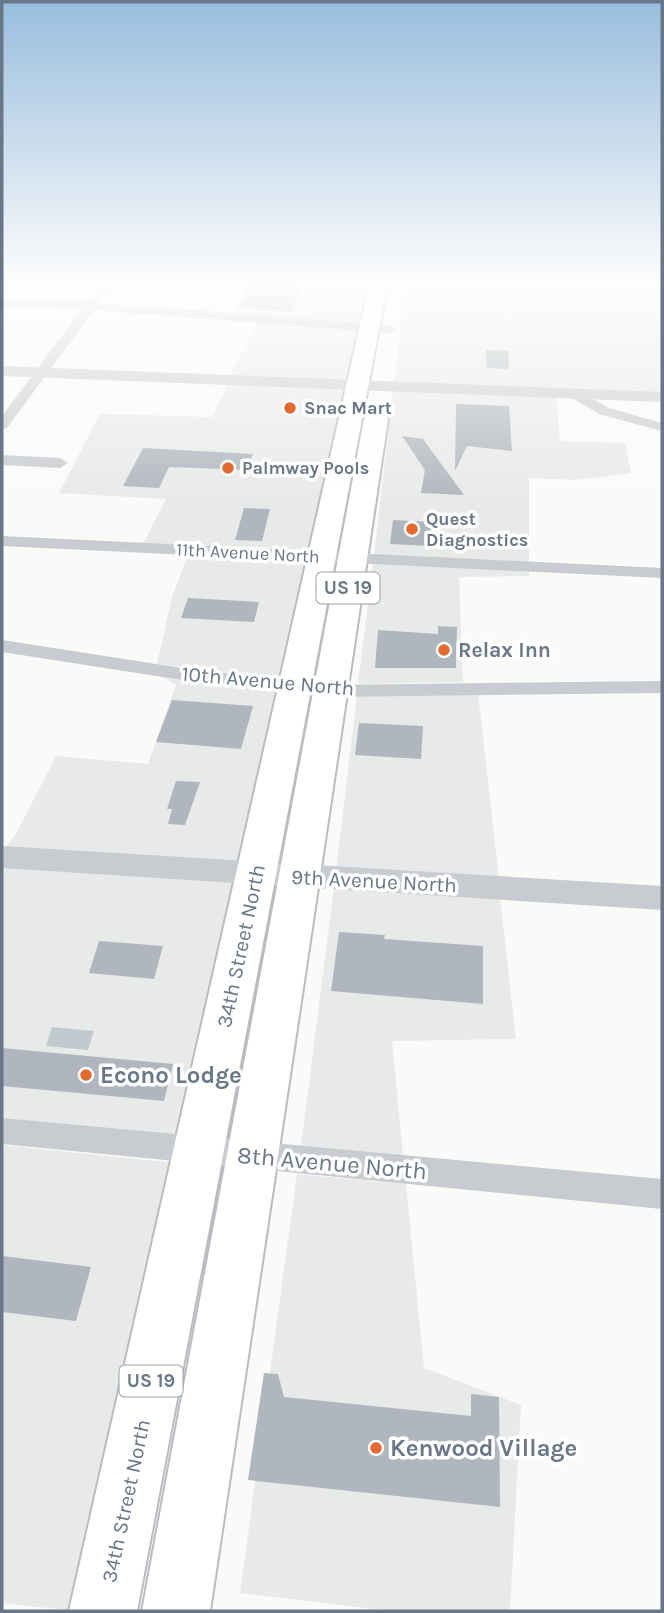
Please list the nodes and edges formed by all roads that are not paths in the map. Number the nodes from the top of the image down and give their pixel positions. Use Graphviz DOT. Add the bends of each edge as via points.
graph roads {
  1 [pos="52,356"];
  2 [pos="376,356"];
  3 [pos="2,371"];
  4 [pos="40,373"];
  5 [pos="369,387"];
  6 [pos="575,394"];
  7 [pos="662,397"];
  8 [pos="2,425"];
  9 [pos="662,427"];
  10 [pos="2,460"];
  11 [pos="342,461"];
  12 [pos="369,462"];
  13 [pos="60,463"];
  14 [pos="2,541"];
  15 [pos="337,558"];
  16 [pos="662,573"];
  17 [pos="2,646"];
  18 [pos="662,687"];
  19 [pos="313,689"];
  20 [pos="2,857"];
  21 [pos="278,875"];
  22 [pos="662,898"];
  23 [pos="2,1131"];
  24 [pos="226,1154"];
  25 [pos="662,1194"];
  26 [pos="103,1611"];
  27 [pos="180,1611"];
  1 -- 4 [label="street"];
  2 -- 5 [label="highway, 34th Street North / US 19"];
  3 -- 4 [label="street"];
  4 -- 5 [label="street"];
  4 -- 8 [label="street"];
  5 -- 6 [label="street"];
  5 -- 11 [label="highway, 34th Street North / US 19"];
  5 -- 12 [label="highway, 34th Street North / US 19"];
  6 -- 7 [label="street"];
  6 -- 9 [label="street" via="604,411"];
  10 -- 13 [label="street"];
  11 -- 12 [label="highway"];
  11 -- 15 [label="highway, 34th Street North / US 19"];
  12 -- 15 [label="highway, 34th Street North / US 19"];
  14 -- 15 [label="street, 11th Avenue North"];
  15 -- 16 [label="street, 11th Avenue North"];
  15 -- 19 [label="highway, 34th Street North / US 19"];
  17 -- 19 [label="street, 10th Avenue North"];
  18 -- 19 [label="street, 10th Avenue North"];
  19 -- 21 [label="highway, 34th Street North / US 19"];
  20 -- 21 [label="street, 9th Avenue North"];
  21 -- 22 [label="street, 9th Avenue North"];
  21 -- 24 [label="highway, 34th Street North / US 19"];
  23 -- 24 [label="street, 8th Avenue North"];
  24 -- 25 [label="street, 8th Avenue North"];
  24 -- 26 [label="highway, 34th Street North / US 19"];
  24 -- 27 [label="highway, 34th Street North / US 19"];
}
